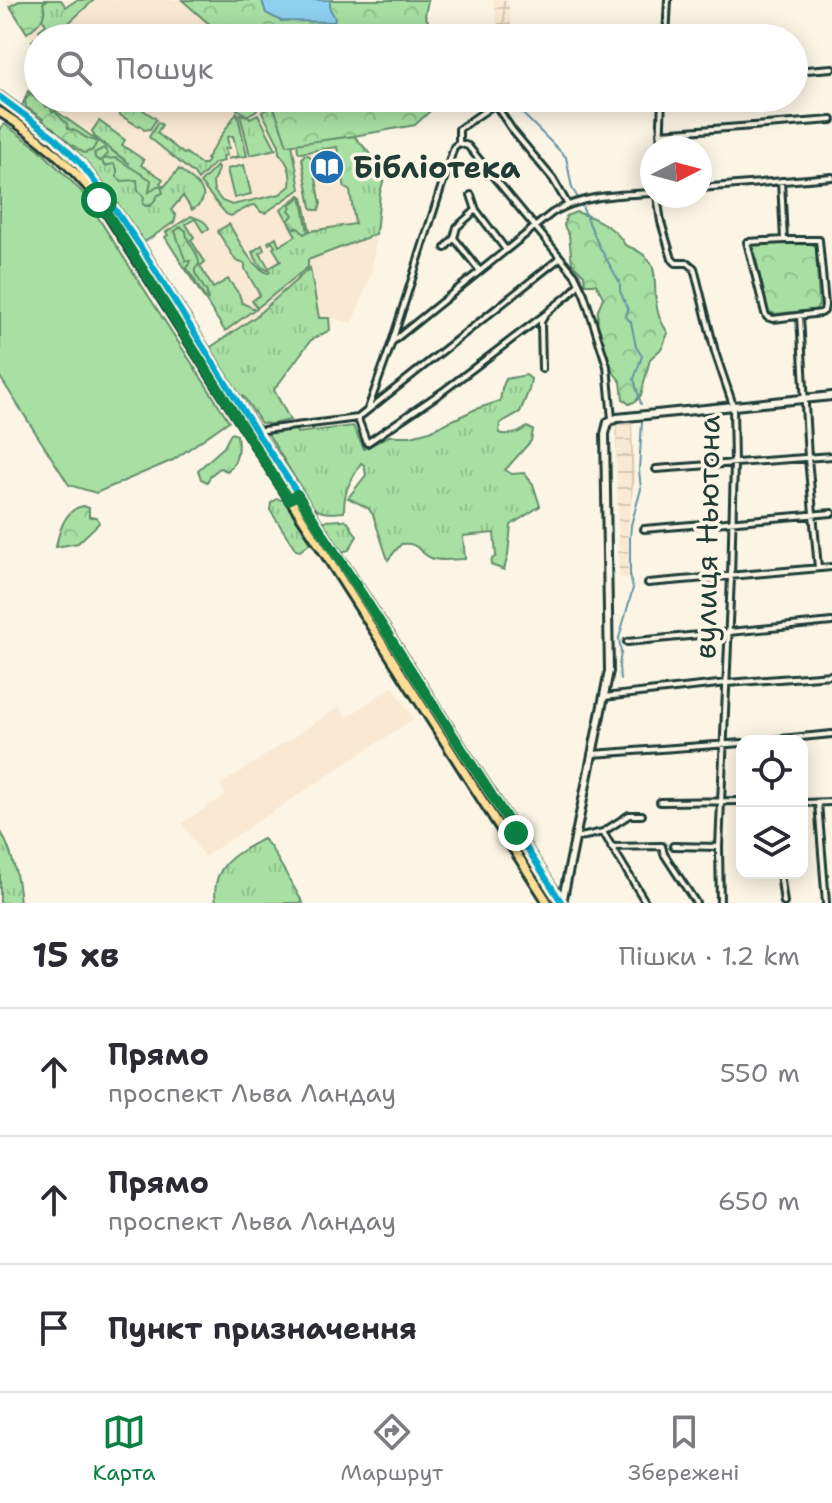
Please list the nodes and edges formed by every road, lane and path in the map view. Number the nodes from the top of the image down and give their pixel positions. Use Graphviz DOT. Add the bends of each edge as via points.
graph roads {
  1 [pos="668,0"];
  2 [pos="667,24"];
  3 [pos="832,68"];
  4 [pos="808,70"];
  5 [pos="0,97"];
  6 [pos="15,107"];
  7 [pos="483,112"];
  8 [pos="500,112"];
  9 [pos="661,112"];
  10 [pos="2,113"];
  11 [pos="832,120"];
  12 [pos="660,133"];
  13 [pos="459,143"];
  14 [pos="832,177"];
  15 [pos="781,181"];
  16 [pos="712,187"];
  17 [pos="640,194"];
  18 [pos="471,195"];
  19 [pos="568,205"];
  20 [pos="659,208"];
  21 [pos="476,210"];
  22 [pos="535,226"];
  23 [pos="454,238"];
  24 [pos="784,240"];
  25 [pos="445,248"];
  26 [pos="506,250"];
  27 [pos="560,258"];
  28 [pos="480,271"];
  29 [pos="578,282"];
  30 [pos="547,313"];
  31 [pos="800,316"];
  32 [pos="392,342"];
  33 [pos="542,369"];
  34 [pos="832,396"];
  35 [pos="805,399"];
  36 [pos="733,405"];
  37 [pos="367,411"];
  38 [pos="358,418"];
  39 [pos="610,420"];
  40 [pos="256,431"];
  41 [pos="832,456"];
  42 [pos="808,458"];
  43 [pos="734,464"];
  44 [pos="656,469"];
  45 [pos="297,494"];
  46 [pos="289,500"];
  47 [pos="832,513"];
  48 [pos="813,515"];
  49 [pos="731,521"];
  50 [pos="644,529"];
  51 [pos="832,567"];
  52 [pos="818,568"];
  53 [pos="731,577"];
  54 [pos="648,583"];
  55 [pos="832,622"];
  56 [pos="728,632"];
  57 [pos="627,642"];
  58 [pos="832,675"];
  59 [pos="727,683"];
  60 [pos="604,697"];
  61 [pos="832,734"];
  62 [pos="808,736"];
  63 [pos="736,744"];
  64 [pos="725,745"];
  65 [pos="592,754"];
  66 [pos="722,800"];
  67 [pos="736,801"];
  68 [pos="660,802"];
  69 [pos="832,802"];
  70 [pos="808,803"];
  71 [pos="818,803"];
  72 [pos="642,815"];
  73 [pos="603,832"];
  74 [pos="516,833"];
  75 [pos="576,838"];
  76 [pos="507,839"];
  77 [pos="673,846"];
  78 [pos="611,847"];
  79 [pos="719,847"];
  80 [pos="781,879"];
  81 [pos="832,892"];
  82 [pos="825,893"];
  83 [pos="548,903"];
  84 [pos="562,903"];
  85 [pos="646,903"];
  86 [pos="696,903"];
  87 [pos="720,903"];
  88 [pos="784,903"];
  89 [pos="826,903"];
  1 -- 2 [label="street"];
  3 -- 4 [label="street"];
  5 -- 6 [label="main road"];
  6 -- 10 [label="main road"];
  6 -- 40 [label="main road" via="54,137 105,195"];
  7 -- 13 [label="street" via="459,129"];
  8 -- 19 [label="street"];
  9 -- 12 [label="street"];
  10 -- 46 [label="main road" via="48,145 99,200"];
  11 -- 12 [label="street"];
  13 -- 22 [label="street" via="468,146"];
  13 -- 32 [label="street"];
  14 -- 15 [label="street"];
  15 -- 16 [label="street"];
  15 -- 24 [label="street"];
  17 -- 19 [label="street"];
  18 -- 21 [label="street"];
  19 -- 22 [label="street"];
  20 -- 36 [label="street, вулиця Ньютона" via="672,259 694,268"];
  21 -- 23 [label="street" via="457,227"];
  21 -- 26 [label="street"];
  22 -- 26 [label="street"];
  22 -- 27 [label="street"];
  23 -- 25 [label="street"];
  23 -- 28 [label="street"];
  24 -- 31 [label="street" via="820,242 825,308"];
  24 -- 31 [label="street" via="747,242 767,317"];
  26 -- 28 [label="street"];
  27 -- 29 [label="street"];
  27 -- 37 [label="street"];
  28 -- 32 [label="street"];
  29 -- 30 [label="street" via="573,293"];
  29 -- 39 [label="street" via="607,366"];
  30 -- 33 [label="street" via="541,322"];
  30 -- 38 [label="street" via="367,443"];
  31 -- 35 [label="street"];
  32 -- 37 [label="street"];
  34 -- 35 [label="main road"];
  35 -- 36 [label="main road"];
  35 -- 42 [label="street"];
  36 -- 39 [label="main road"];
  36 -- 43 [label="street, вулиця Ньютона"];
  37 -- 38 [label="street"];
  38 -- 40 [label="street"];
  39 -- 60 [label="main road" via="605,434 610,657"];
  40 -- 45 [label="main road"];
  41 -- 42 [label="street"];
  42 -- 43 [label="street"];
  42 -- 48 [label="street"];
  43 -- 44 [label="street"];
  43 -- 49 [label="street, вулиця Ньютона"];
  45 -- 46 [label="main road"];
  45 -- 74 [label="main road"];
  46 -- 76 [label="main road"];
  47 -- 48 [label="street"];
  48 -- 49 [label="street"];
  48 -- 52 [label="street"];
  49 -- 50 [label="street"];
  49 -- 53 [label="street, вулиця Ньютона"];
  51 -- 52 [label="street"];
  52 -- 53 [label="street"];
  53 -- 54 [label="street"];
  53 -- 56 [label="street, вулиця Ньютона"];
  55 -- 56 [label="street"];
  56 -- 57 [label="street"];
  56 -- 59 [label="street, вулиця Ньютона"];
  58 -- 59 [label="street"];
  59 -- 60 [label="street"];
  59 -- 64 [label="street, вулиця Ньютона"];
  60 -- 65 [label="main road"];
  61 -- 62 [label="street"];
  63 -- 64 [label="street"];
  64 -- 65 [label="street"];
  64 -- 66 [label="street, вулиця Ньютона"];
  65 -- 75 [label="main road"];
  66 -- 67 [label="street"];
  66 -- 68 [label="street"];
  66 -- 79 [label="street, вулиця Ньютона"];
  69 -- 71 [label="street"];
  70 -- 71 [label="street"];
  71 -- 82 [label="street"];
  72 -- 73 [label="street" via="629,815"];
  73 -- 75 [label="street"];
  73 -- 78 [label="street"];
  74 -- 76 [label="main road"];
  74 -- 84 [label="main road"];
  75 -- 84 [label="main road"];
  76 -- 83 [label="main road"];
  77 -- 79 [label="street"];
  78 -- 85 [label="street"];
  78 -- 86 [label="street" via="662,846"];
  79 -- 87 [label="street, вулиця Ньютона"];
  80 -- 88 [label="street"];
  81 -- 82 [label="street"];
  82 -- 89 [label="street"];
}
